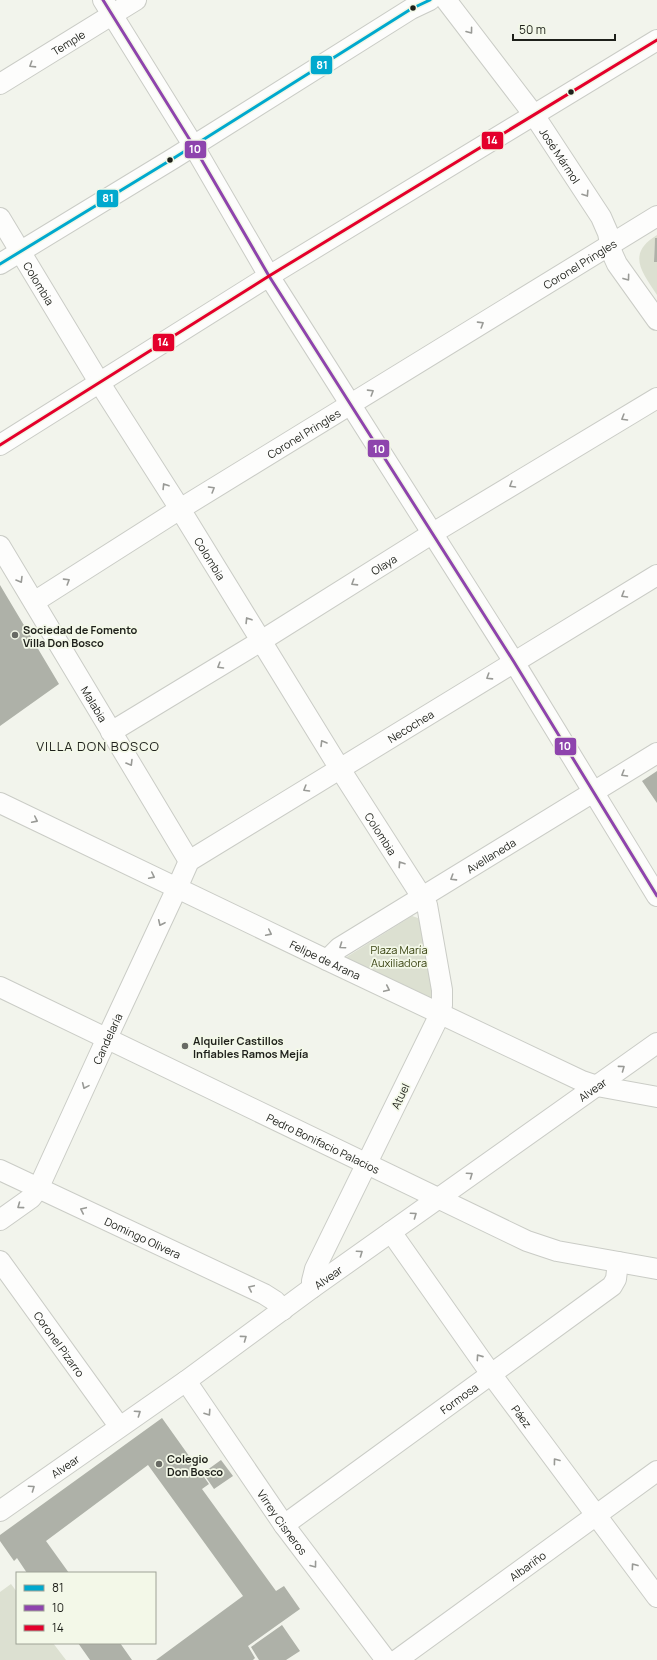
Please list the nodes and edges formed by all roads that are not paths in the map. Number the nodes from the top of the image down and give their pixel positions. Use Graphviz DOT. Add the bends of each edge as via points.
graph roads {
  1 [pos="136,0"];
  2 [pos="430,0"];
  3 [pos="446,0"];
  4 [pos="108,7"];
  5 [pos="657,40"];
  6 [pos="0,84"];
  7 [pos="534,115"];
  8 [pos="193,145"];
  9 [pos="657,216"];
  10 [pos="0,218"];
  11 [pos="610,244"];
  12 [pos="20,251"];
  13 [pos="0,264"];
  14 [pos="269,276"];
  15 [pos="657,320"];
  16 [pos="99,382"];
  17 [pos="657,398"];
  18 [pos="350,405"];
  19 [pos="0,445"];
  20 [pos="180,509"];
  21 [pos="433,533"];
  22 [pos="0,546"];
  23 [pos="657,575"];
  24 [pos="34,602"];
  25 [pos="262,641"];
  26 [pos="514,662"];
  27 [pos="111,732"];
  28 [pos="657,753"];
  29 [pos="340,769"];
  30 [pos="593,792"];
  31 [pos="0,803"];
  32 [pos="189,861"];
  33 [pos="177,888"];
  34 [pos="657,896"];
  35 [pos="422,897"];
  36 [pos="327,960"];
  37 [pos="0,987"];
  38 [pos="440,1014"];
  39 [pos="107,1038"];
  40 [pos="657,1043"];
  41 [pos="597,1086"];
  42 [pos="657,1097"];
  43 [pos="368,1163"];
  44 [pos="0,1170"];
  45 [pos="38,1189"];
  46 [pos="438,1198"];
  47 [pos="0,1220"];
  48 [pos="391,1232"];
  49 [pos="0,1261"];
  50 [pos="618,1262"];
  51 [pos="657,1269"];
  52 [pos="312,1288"];
  53 [pos="283,1310"];
  54 [pos="491,1374"];
  55 [pos="186,1380"];
  56 [pos="119,1426"];
  57 [pos="657,1472"];
  58 [pos="0,1511"];
  59 [pos="596,1515"];
  60 [pos="284,1525"];
  61 [pos="657,1597"];
  62 [pos="386,1660"];
  63 [pos="397,1660"];
  1 -- 4 [label="street, Temple"];
  2 -- 8 [label="street"];
  3 -- 7 [label="street, José Mármol, one-way"];
  4 -- 6 [label="street, Temple, one-way"];
  4 -- 8 [label="street"];
  5 -- 7 [label="street"];
  7 -- 11 [label="street, José Mármol, one-way" via="601,218"];
  7 -- 14 [label="street"];
  8 -- 12 [label="street"];
  8 -- 14 [label="street"];
  9 -- 11 [label="street, Coronel Pringles"];
  10 -- 12 [label="street, Colombia"];
  11 -- 15 [label="street, José Mármol, one-way" via="617,264"];
  18 -- 11 [label="street, Coronel Pringles, one-way"];
  12 -- 13 [label="street"];
  12 -- 16 [label="street, Colombia"];
  14 -- 16 [label="street"];
  14 -- 18 [label="street"];
  16 -- 19 [label="street"];
  20 -- 16 [label="street, Colombia, one-way"];
  17 -- 21 [label="street, Olaya, one-way"];
  20 -- 18 [label="street, Coronel Pringles, one-way"];
  18 -- 21 [label="street"];
  24 -- 20 [label="street, Coronel Pringles, one-way"];
  25 -- 20 [label="street, Colombia, one-way"];
  21 -- 25 [label="street, Olaya, one-way"];
  21 -- 26 [label="street"];
  22 -- 24 [label="street, Malabia, one-way"];
  23 -- 26 [label="street, Necochea, one-way"];
  24 -- 27 [label="street, Malabia"];
  25 -- 27 [label="street, Olaya, one-way"];
  29 -- 25 [label="street, Colombia, one-way"];
  26 -- 29 [label="street, Necochea, one-way"];
  26 -- 30 [label="street"];
  27 -- 32 [label="street, Malabia, one-way"];
  28 -- 30 [label="street, Avellaneda, one-way"];
  29 -- 32 [label="street, Necochea, one-way"];
  35 -- 29 [label="street, Colombia, one-way"];
  30 -- 34 [label="street"];
  30 -- 35 [label="street, Avellaneda, one-way"];
  31 -- 33 [label="street, Felipe de Arana, one-way"];
  32 -- 33 [label="street"];
  33 -- 36 [label="street, Felipe de Arana, one-way"];
  33 -- 39 [label="street, Candelaria, one-way"];
  35 -- 36 [label="street, Avellaneda, one-way" via="339,948"];
  35 -- 38 [label="street, Atuel" via="427,905 442,990"];
  36 -- 38 [label="street, Felipe de Arana, one-way"];
  37 -- 39 [label="street, Pedro Bonifacio Palacios"];
  38 -- 41 [label="street, Felipe de Arana"];
  38 -- 43 [label="street, Atuel"];
  39 -- 43 [label="street, Pedro Bonifacio Palacios"];
  39 -- 45 [label="street, Candelaria, one-way"];
  41 -- 40 [label="street, Alvear, one-way"];
  41 -- 42 [label="street, Felipe de Arana"];
  46 -- 41 [label="street, Alvear, one-way"];
  43 -- 46 [label="street, Pedro Bonifacio Palacios"];
  43 -- 52 [label="street, Atuel" via="315,1269"];
  44 -- 45 [label="street, Domingo Olivera"];
  45 -- 47 [label="street, one-way" via="31,1198"];
  53 -- 45 [label="street, Domingo Olivera, one-way" via="264,1294"];
  48 -- 46 [label="street, Alvear, one-way"];
  46 -- 50 [label="street, Pedro Bonifacio Palacios" via="532,1243 557,1251"];
  52 -- 48 [label="street, Alvear, one-way"];
  54 -- 48 [label="street, Páez, one-way"];
  49 -- 56 [label="street, Coronel Pizarro"];
  50 -- 51 [label="street, Pedro Bonifacio Palacios"];
  50 -- 54 [label="street, Formosa" via="616,1280 612,1286"];
  52 -- 53 [label="street, Alvear"];
  55 -- 53 [label="street, Alvear, one-way"];
  59 -- 54 [label="street, Páez, one-way"];
  54 -- 60 [label="street, Formosa"];
  56 -- 55 [label="street, Alvear, one-way"];
  55 -- 60 [label="street, Virrey Cisneros, one-way"];
  58 -- 56 [label="street, Alvear, one-way"];
  57 -- 59 [label="street, Albariño"];
  61 -- 59 [label="street, Páez, one-way"];
  59 -- 63 [label="street, Albariño"];
  60 -- 62 [label="street, Virrey Cisneros, one-way"];
}
